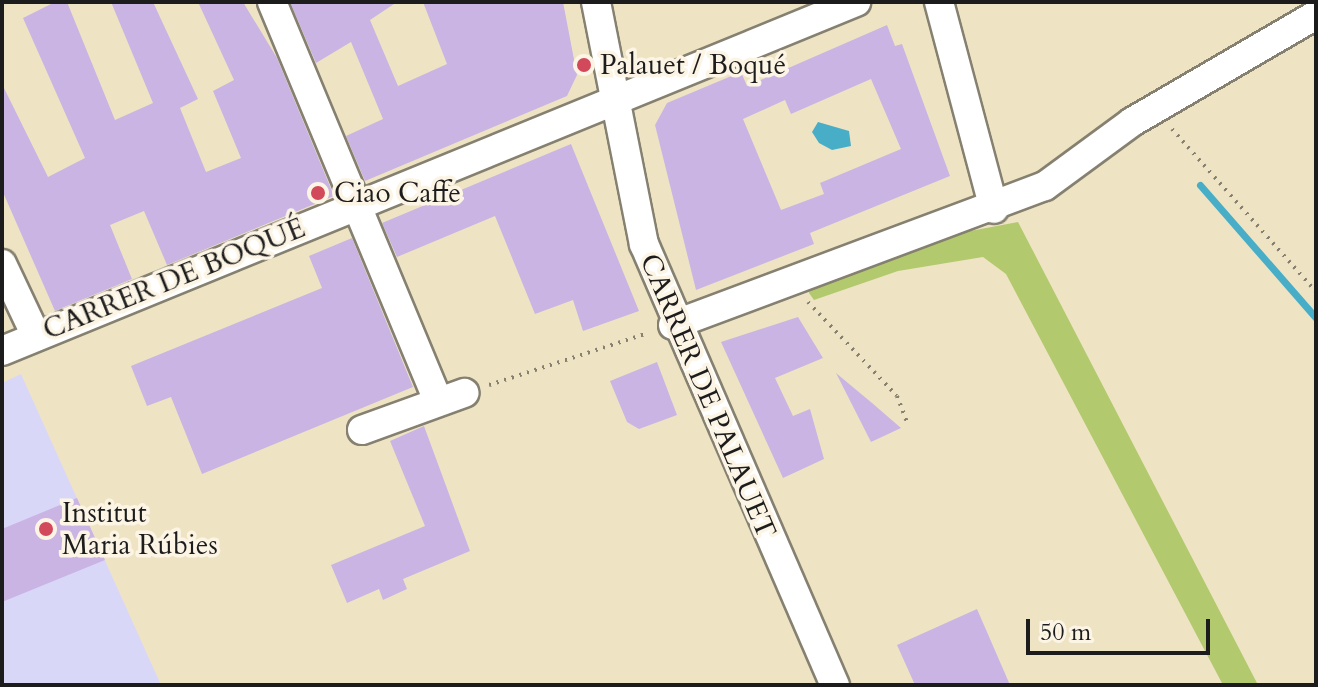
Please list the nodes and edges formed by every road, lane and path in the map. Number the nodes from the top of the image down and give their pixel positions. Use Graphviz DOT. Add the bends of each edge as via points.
graph roads {
  1 [pos="272,2"];
  2 [pos="596,2"];
  3 [pos="856,2"];
  4 [pos="939,2"];
  5 [pos="1316,15"];
  6 [pos="614,102"];
  7 [pos="1155,109"];
  8 [pos="356,204"];
  9 [pos="994,209"];
  10 [pos="2,264"];
  11 [pos="792,282"];
  12 [pos="1316,292"];
  13 [pos="673,325"];
  14 [pos="36,336"];
  15 [pos="2,351"];
  16 [pos="451,397"];
  17 [pos="908,424"];
  18 [pos="362,430"];
  19 [pos="835,685"];
  1 -- 8 [label="street"];
  2 -- 6 [label="street, CARRER DE PALAUET"];
  3 -- 6 [label="street, CARRER DE BOQUÉ"];
  4 -- 9 [label="street"];
  5 -- 7 [label="street"];
  6 -- 8 [label="street, CARRER DE BOQUÉ"];
  6 -- 13 [label="street, CARRER DE PALAUET" via="630,194"];
  7 -- 9 [label="street" via="1045,186"];
  7 -- 12 [label="path"];
  8 -- 14 [label="street, CARRER DE BOQUÉ"];
  8 -- 16 [label="street"];
  9 -- 11 [label="street"];
  10 -- 14 [label="street"];
  11 -- 13 [label="street"];
  11 -- 17 [label="path" via="897,396"];
  13 -- 16 [label="path"];
  13 -- 19 [label="street, CARRER DE PALAUET"];
  14 -- 15 [label="street, CARRER DE BOQUÉ"];
  16 -- 18 [label="street"];
}
